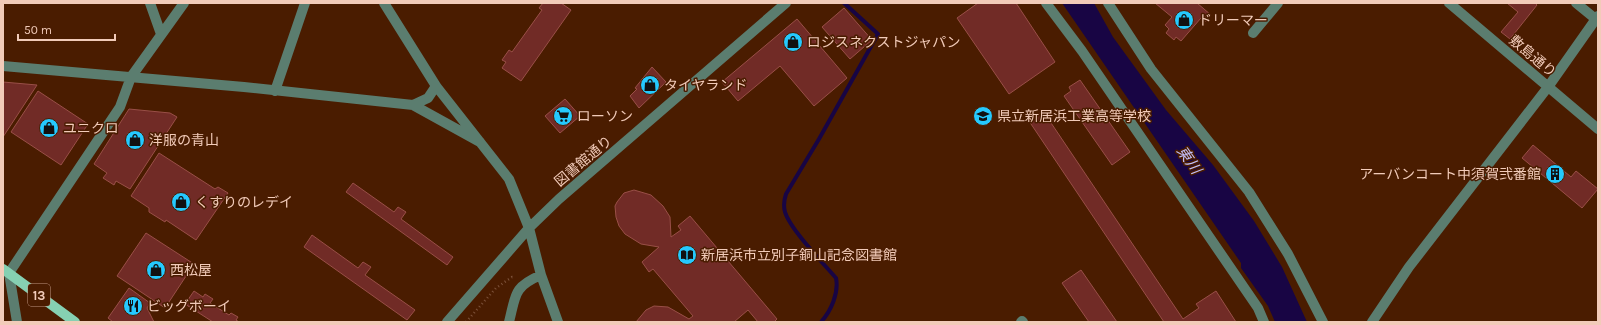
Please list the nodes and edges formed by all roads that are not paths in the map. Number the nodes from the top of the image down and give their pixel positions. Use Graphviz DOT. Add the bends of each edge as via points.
graph roads {
  1 [pos="150,3"];
  2 [pos="184,3"];
  3 [pos="305,3"];
  4 [pos="384,3"];
  5 [pos="786,3"];
  6 [pos="1046,3"];
  7 [pos="1108,3"];
  8 [pos="1278,3"];
  9 [pos="1449,3"];
  10 [pos="1576,3"];
  11 [pos="1597,18"];
  12 [pos="1253,33"];
  13 [pos="161,34"];
  14 [pos="3,66"];
  15 [pos="131,77"];
  16 [pos="436,86"];
  17 [pos="1548,87"];
  18 [pos="275,90"];
  19 [pos="413,105"];
  20 [pos="1598,129"];
  21 [pos="480,142"];
  22 [pos="529,228"];
  23 [pos="6,271"];
  24 [pos="541,275"];
  25 [pos="17,322"];
  26 [pos="75,322"];
  27 [pos="447,322"];
  28 [pos="509,322"];
  29 [pos="558,322"];
  30 [pos="1264,322"];
  31 [pos="1323,322"];
  32 [pos="1372,322"];
  1 -- 13 [label="street"];
  2 -- 13 [label="street"];
  3 -- 18 [label="street"];
  4 -- 16 [label="street"];
  5 -- 22 [label="street, 図書館通り" via="559,199"];
  6 -- 30 [label="street" via="1086,57 1258,308"];
  7 -- 31 [label="street" via="1151,69 1249,192 1288,254"];
  8 -- 12 [label="street"];
  9 -- 17 [label="street, 敷島通り"];
  10 -- 11 [label="street"];
  11 -- 17 [label="street"];
  13 -- 15 [label="street"];
  14 -- 15 [label="street"];
  15 -- 18 [label="street"];
  15 -- 23 [label="street" via="120,107"];
  16 -- 19 [label="street" via="428,98"];
  16 -- 21 [label="street"];
  17 -- 20 [label="street, 敷島通り"];
  17 -- 32 [label="street" via="1409,267"];
  18 -- 19 [label="street"];
  19 -- 21 [label="street"];
  21 -- 22 [label="street" via="509,179"];
  22 -- 24 [label="street"];
  22 -- 27 [label="street, 図書館通り"];
  23 -- 25 [label="street"];
  23 -- 26 [label="main road, 13"];
  24 -- 28 [label="street" via="530,279 518,289"];
  24 -- 29 [label="street"];
}
